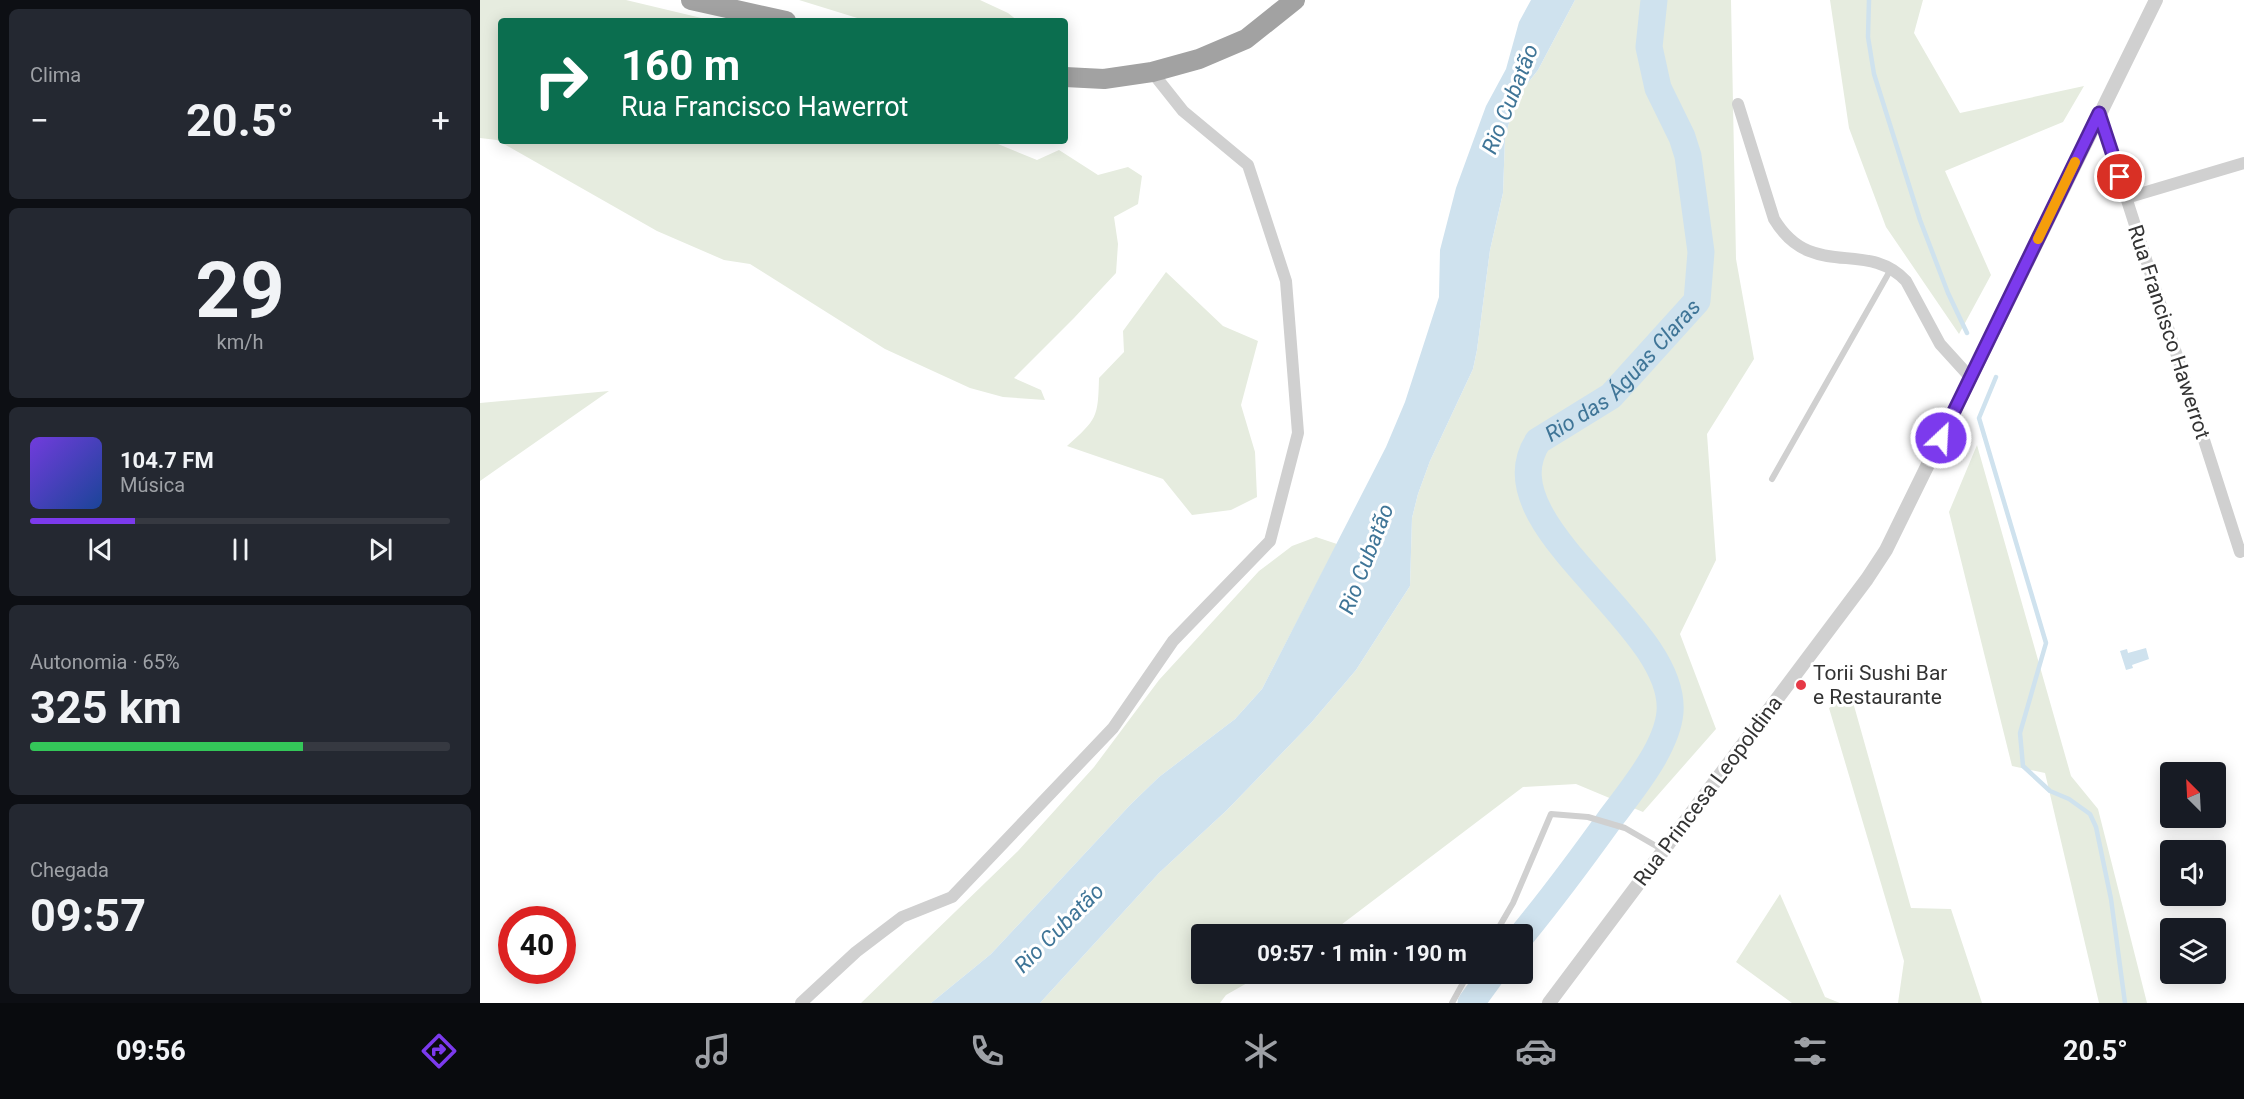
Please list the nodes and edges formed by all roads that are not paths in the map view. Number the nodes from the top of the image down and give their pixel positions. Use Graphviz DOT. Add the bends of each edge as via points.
graph roads {
  1 [pos="691,0"];
  2 [pos="1295,0"];
  3 [pos="2156,0"];
  4 [pos="772,18"];
  5 [pos="1152,72"];
  6 [pos="1068,78"];
  7 [pos="1738,104"];
  8 [pos="2099,113"];
  9 [pos="2244,162"];
  10 [pos="2126,198"];
  11 [pos="1892,269"];
  12 [pos="1970,377"];
  13 [pos="1772,479"];
  14 [pos="2242,551"];
  15 [pos="1663,850"];
  16 [pos="1501,924"];
  17 [pos="1462,984"];
  18 [pos="801,1003"];
  19 [pos="1452,1003"];
  20 [pos="1549,1003"];
  1 -- 4 [label="highway"];
  2 -- 5 [label="highway" via="1246,39 1199,59"];
  3 -- 8 [label="street, Rua Princesa Leopoldina"];
  5 -- 6 [label="highway" via="1104,79"];
  5 -- 18 [label="street" via="1183,111 1248,165 1286,281 1298,433 1270,541 1173,641 1113,728 952,897 902,917 856,952"];
  7 -- 11 [label="street" via="1780,230 1807,252 1868,261"];
  8 -- 10 [label="street, Rua Francisco Hawerrot"];
  8 -- 12 [label="street, Rua Princesa Leopoldina"];
  9 -- 10 [label="street"];
  10 -- 14 [label="street, Rua Francisco Hawerrot"];
  11 -- 12 [label="street" via="1906,281 1940,344"];
  11 -- 13 [label="lane"];
  12 -- 15 [label="street, Rua Princesa Leopoldina" via="1886,550"];
  15 -- 16 [label="lane" via="1625,828 1588,817 1551,814"];
  15 -- 20 [label="street, Rua Princesa Leopoldina"];
  17 -- 19 [label="lane"];
}
